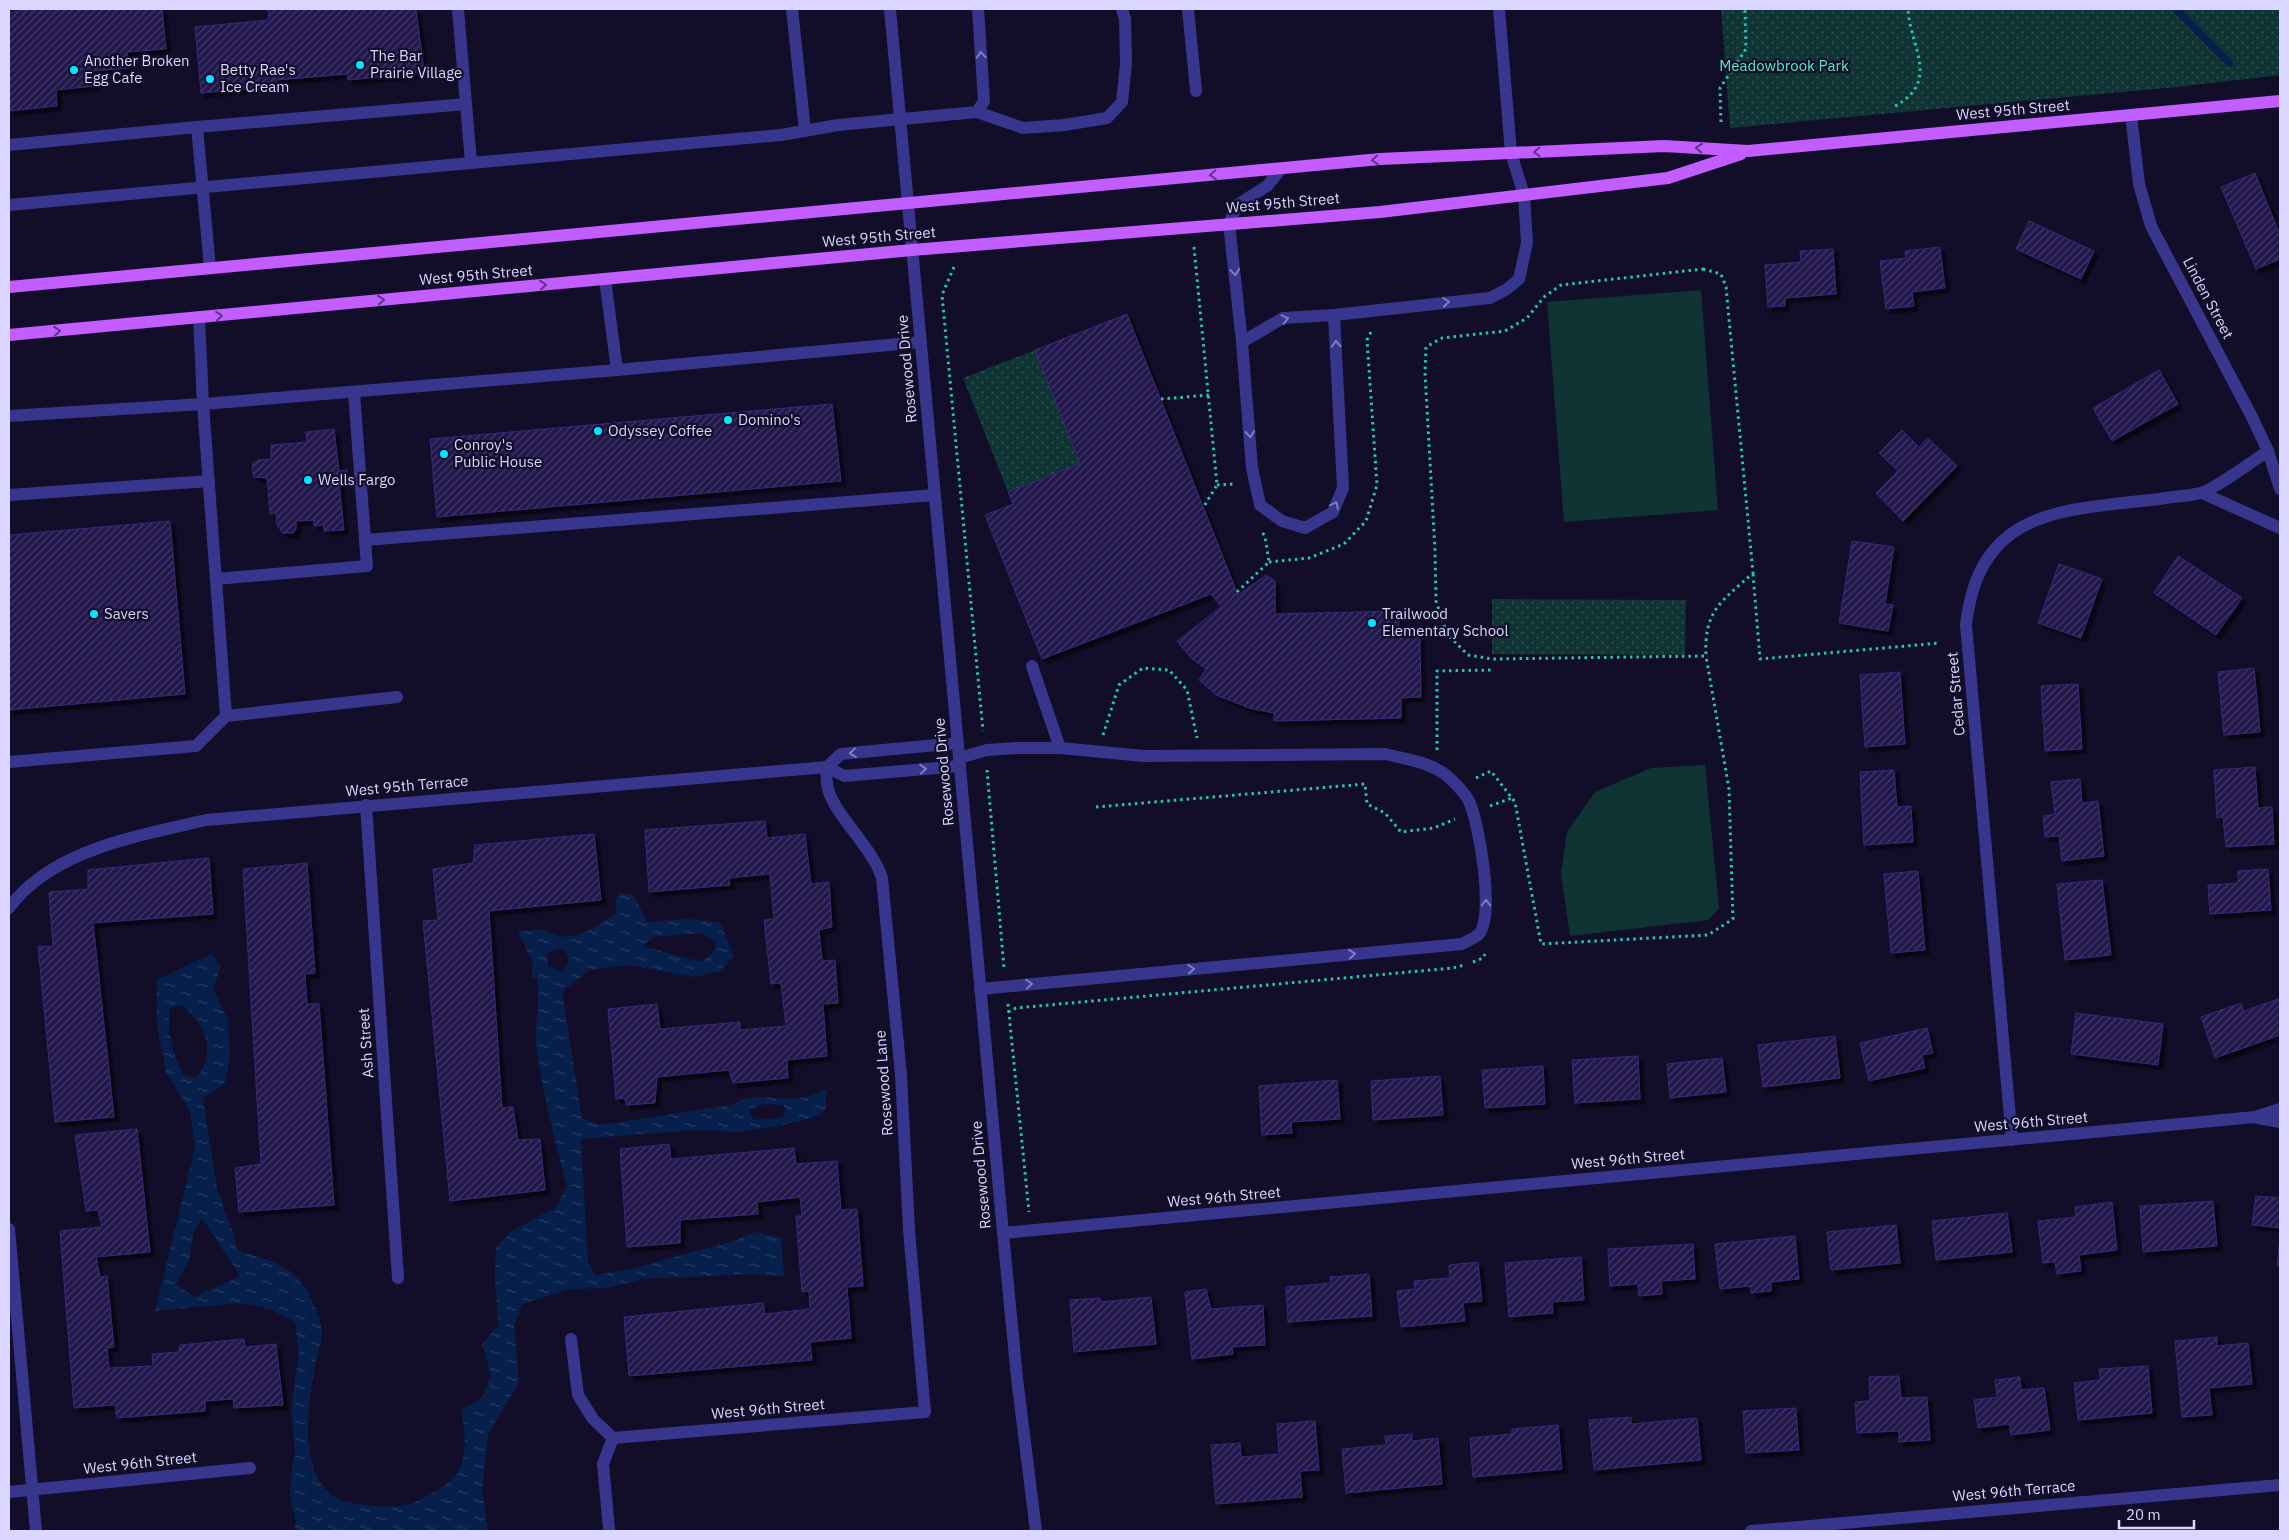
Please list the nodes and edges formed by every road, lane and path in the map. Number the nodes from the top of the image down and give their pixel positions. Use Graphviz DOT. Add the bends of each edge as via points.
graph roads {
  1 [pos="458,9"];
  2 [pos="792,9"];
  3 [pos="890,9"];
  4 [pos="978,9"];
  5 [pos="1122,9"];
  6 [pos="1188,9"];
  7 [pos="1499,9"];
  8 [pos="1745,9"];
  9 [pos="1908,9"];
  10 [pos="1196,91"];
  11 [pos="2280,102"];
  12 [pos="466,104"];
  13 [pos="980,106"];
  14 [pos="1895,106"];
  15 [pos="2131,115"];
  16 [pos="900,118"];
  17 [pos="1721,122"];
  18 [pos="197,127"];
  19 [pos="806,131"];
  20 [pos="9,144"];
  21 [pos="1748,152"];
  22 [pos="1511,153"];
  23 [pos="471,163"];
  24 [pos="1282,168"];
  25 [pos="202,187"];
  26 [pos="1524,195"];
  27 [pos="908,204"];
  28 [pos="9,205"];
  29 [pos="1229,224"];
  30 [pos="1194,247"];
  31 [pos="912,250"];
  32 [pos="210,268"];
  33 [pos="605,279"];
  34 [pos="9,287"];
  35 [pos="1334,314"];
  36 [pos="199,318"];
  37 [pos="1374,327"];
  38 [pos="9,335"];
  39 [pos="921,342"];
  40 [pos="1242,342"];
  41 [pos="617,370"];
  42 [pos="354,392"];
  43 [pos="1208,395"];
  44 [pos="1161,399"];
  45 [pos="203,404"];
  46 [pos="9,416"];
  47 [pos="2268,451"];
  48 [pos="208,481"];
  49 [pos="1217,485"];
  50 [pos="2280,489"];
  51 [pos="1239,492"];
  52 [pos="2202,493"];
  53 [pos="9,496"];
  54 [pos="935,496"];
  55 [pos="1203,508"];
  56 [pos="2280,528"];
  57 [pos="1260,529"];
  58 [pos="365,540"];
  59 [pos="1269,562"];
  60 [pos="1753,573"];
  61 [pos="216,579"];
  62 [pos="1237,592"];
  63 [pos="1940,643"];
  64 [pos="1706,656"];
  65 [pos="1032,666"];
  66 [pos="1491,670"];
  67 [pos="398,696"];
  68 [pos="226,716"];
  69 [pos="1111,739"];
  70 [pos="958,743"];
  71 [pos="1198,743"];
  72 [pos="1060,748"];
  73 [pos="1438,758"];
  74 [pos="9,762"];
  75 [pos="960,762"];
  76 [pos="827,767"];
  77 [pos="1485,774"];
  78 [pos="1512,798"];
  79 [pos="366,805"];
  80 [pos="1096,807"];
  81 [pos="1483,809"];
  82 [pos="1455,818"];
  83 [pos="10,907"];
  84 [pos="1486,951"];
  85 [pos="980,988"];
  86 [pos="1008,1012"];
  87 [pos="2280,1109"];
  88 [pos="2256,1117"];
  89 [pos="2280,1122"];
  90 [pos="2012,1140"];
  91 [pos="9,1229"];
  92 [pos="1003,1233"];
  93 [pos="398,1278"];
  94 [pos="571,1339"];
  95 [pos="925,1412"];
  96 [pos="613,1438"];
  97 [pos="250,1468"];
  98 [pos="2280,1485"];
  99 [pos="33,1490"];
  100 [pos="9,1492"];
  101 [pos="610,1529"];
  102 [pos="36,1531"];
  103 [pos="1036,1531"];
  104 [pos="1750,1531"];
  1 -- 12 [label="street"];
  2 -- 19 [label="street"];
  3 -- 16 [label="street, Rosewood Drive"];
  13 -- 4 [label="street, one-way"];
  5 -- 13 [label="street" via="1126,64 1122,102 1107,118 1022,128"];
  6 -- 10 [label="street"];
  7 -- 22 [label="street"];
  8 -- 17 [label="path" via="1746,48 1720,88"];
  9 -- 14 [label="path" via="1920,61 1920,79 1911,95"];
  11 -- 15 [label="main road, West 95th Street"];
  12 -- 18 [label="street"];
  12 -- 23 [label="street"];
  13 -- 16 [label="street"];
  15 -- 21 [label="main road, West 95th Street"];
  15 -- 47 [label="street, Linden Street" via="2139,184 2151,226"];
  16 -- 19 [label="street"];
  16 -- 27 [label="street, Rosewood Drive"];
  18 -- 20 [label="street"];
  18 -- 25 [label="street"];
  19 -- 23 [label="street"];
  21 -- 22 [label="main road, West 95th Street, one-way" via="1664,146"];
  21 -- 26 [label="main road, West 95th Street" via="1668,178"];
  22 -- 24 [label="main road, West 95th Street, one-way"];
  22 -- 26 [label="street"];
  23 -- 25 [label="street"];
  24 -- 27 [label="main road, West 95th Street, one-way"];
  24 -- 29 [label="street" via="1267,186 1236,205"];
  25 -- 28 [label="street"];
  25 -- 32 [label="street"];
  26 -- 29 [label="main road, West 95th Street" via="1380,212"];
  35 -- 26 [label="street, one-way" via="1490,298 1506,289 1519,279 1527,243"];
  27 -- 31 [label="street, Rosewood Drive"];
  27 -- 32 [label="main road, West 95th Street"];
  29 -- 31 [label="main road, West 95th Street"];
  29 -- 40 [label="street, one-way"];
  30 -- 43 [label="path"];
  31 -- 33 [label="main road, West 95th Street"];
  31 -- 39 [label="street, Rosewood Drive"];
  32 -- 34 [label="main road, West 95th Street"];
  36 -- 33 [label="main road, West 95th Street, one-way"];
  33 -- 41 [label="street"];
  40 -- 35 [label="street, one-way" via="1283,318"];
  40 -- 35 [label="street, one-way" via="1252,468 1260,505 1282,521 1305,528 1333,512 1343,488"];
  38 -- 36 [label="main road, West 95th Street, one-way"];
  36 -- 45 [label="street"];
  37 -- 59 [label="path" via="1367,340 1377,485 1366,521 1344,544 1309,558"];
  39 -- 41 [label="street"];
  39 -- 54 [label="street, Rosewood Drive"];
  41 -- 42 [label="street"];
  42 -- 45 [label="street"];
  42 -- 58 [label="street"];
  43 -- 44 [label="path"];
  43 -- 49 [label="path"];
  45 -- 46 [label="street"];
  45 -- 48 [label="street"];
  47 -- 50 [label="street, Linden Street"];
  47 -- 52 [label="street, Cedar Street"];
  48 -- 53 [label="street"];
  48 -- 61 [label="street"];
  49 -- 51 [label="path" via="1236,483"];
  49 -- 55 [label="path"];
  52 -- 56 [label="street"];
  52 -- 90 [label="street, Cedar Street" via="2053,513 2024,525 2000,543 1981,568 1970,598 1966,625"];
  54 -- 58 [label="street"];
  54 -- 70 [label="street, Rosewood Drive"];
  57 -- 59 [label="path" via="1265,536"];
  58 -- 61 [label="street" via="367,566"];
  59 -- 62 [label="path"];
  60 -- 63 [label="path" via="1760,659"];
  60 -- 64 [label="path" via="1712,613 1705,635"];
  60 -- 64 [label="path" via="1726,287 1721,274 1703,269 1561,285 1544,296 1527,318 1505,331 1442,338 1426,347 1436,601 1448,634 1468,654 1492,659"];
  61 -- 68 [label="street"];
  64 -- 78 [label="path" via="1730,789 1733,919 1708,935 1541,944"];
  65 -- 72 [label="street"];
  66 -- 73 [label="path" via="1437,671"];
  67 -- 68 [label="street"];
  68 -- 74 [label="street" via="196,746"];
  69 -- 71 [label="path" via="1102,738 1119,685 1142,668 1169,670 1187,690"];
  70 -- 75 [label="street, Rosewood Drive"];
  70 -- 76 [label="street, West 95th Terrace, one-way" via="841,754"];
  72 -- 75 [label="street, West 95th Terrace" via="987,750"];
  85 -- 72 [label="street, West 95th Terrace, one-way" via="1462,944 1479,934 1485,919 1487,902 1477,822 1468,799 1446,775 1424,764 1385,754 1144,756"];
  76 -- 75 [label="street, West 95th Terrace, one-way" via="844,776"];
  75 -- 85 [label="street, Rosewood Drive"];
  76 -- 79 [label="street, West 95th Terrace"];
  76 -- 95 [label="street, Rosewood Lane" via="826,784 833,801 874,857 882,878 901,1075 909,1230"];
  77 -- 78 [label="path" via="1491,771"];
  78 -- 81 [label="path"];
  79 -- 83 [label="street, West 95th Terrace" via="206,820 113,844 84,854 42,877"];
  79 -- 93 [label="street, Ash Street"];
  80 -- 82 [label="path" via="1365,784 1367,804 1384,812 1400,832 1434,828"];
  84 -- 86 [label="path" via="1483,958 1453,968 1016,1008"];
  85 -- 92 [label="street, Rosewood Drive"];
  87 -- 88 [label="street, West 96th Street"];
  88 -- 89 [label="street, West 96th Street"];
  88 -- 90 [label="street, West 96th Street"];
  90 -- 92 [label="street, West 96th Street"];
  91 -- 99 [label="street"];
  92 -- 103 [label="street, Rosewood Drive"];
  94 -- 96 [label="street" via="578,1395 593,1419"];
  95 -- 96 [label="street, West 96th Street"];
  96 -- 101 [label="street" via="603,1464"];
  97 -- 99 [label="street, West 96th Street"];
  98 -- 104 [label="street, West 96th Terrace"];
  99 -- 100 [label="street"];
  99 -- 102 [label="street"];
}
